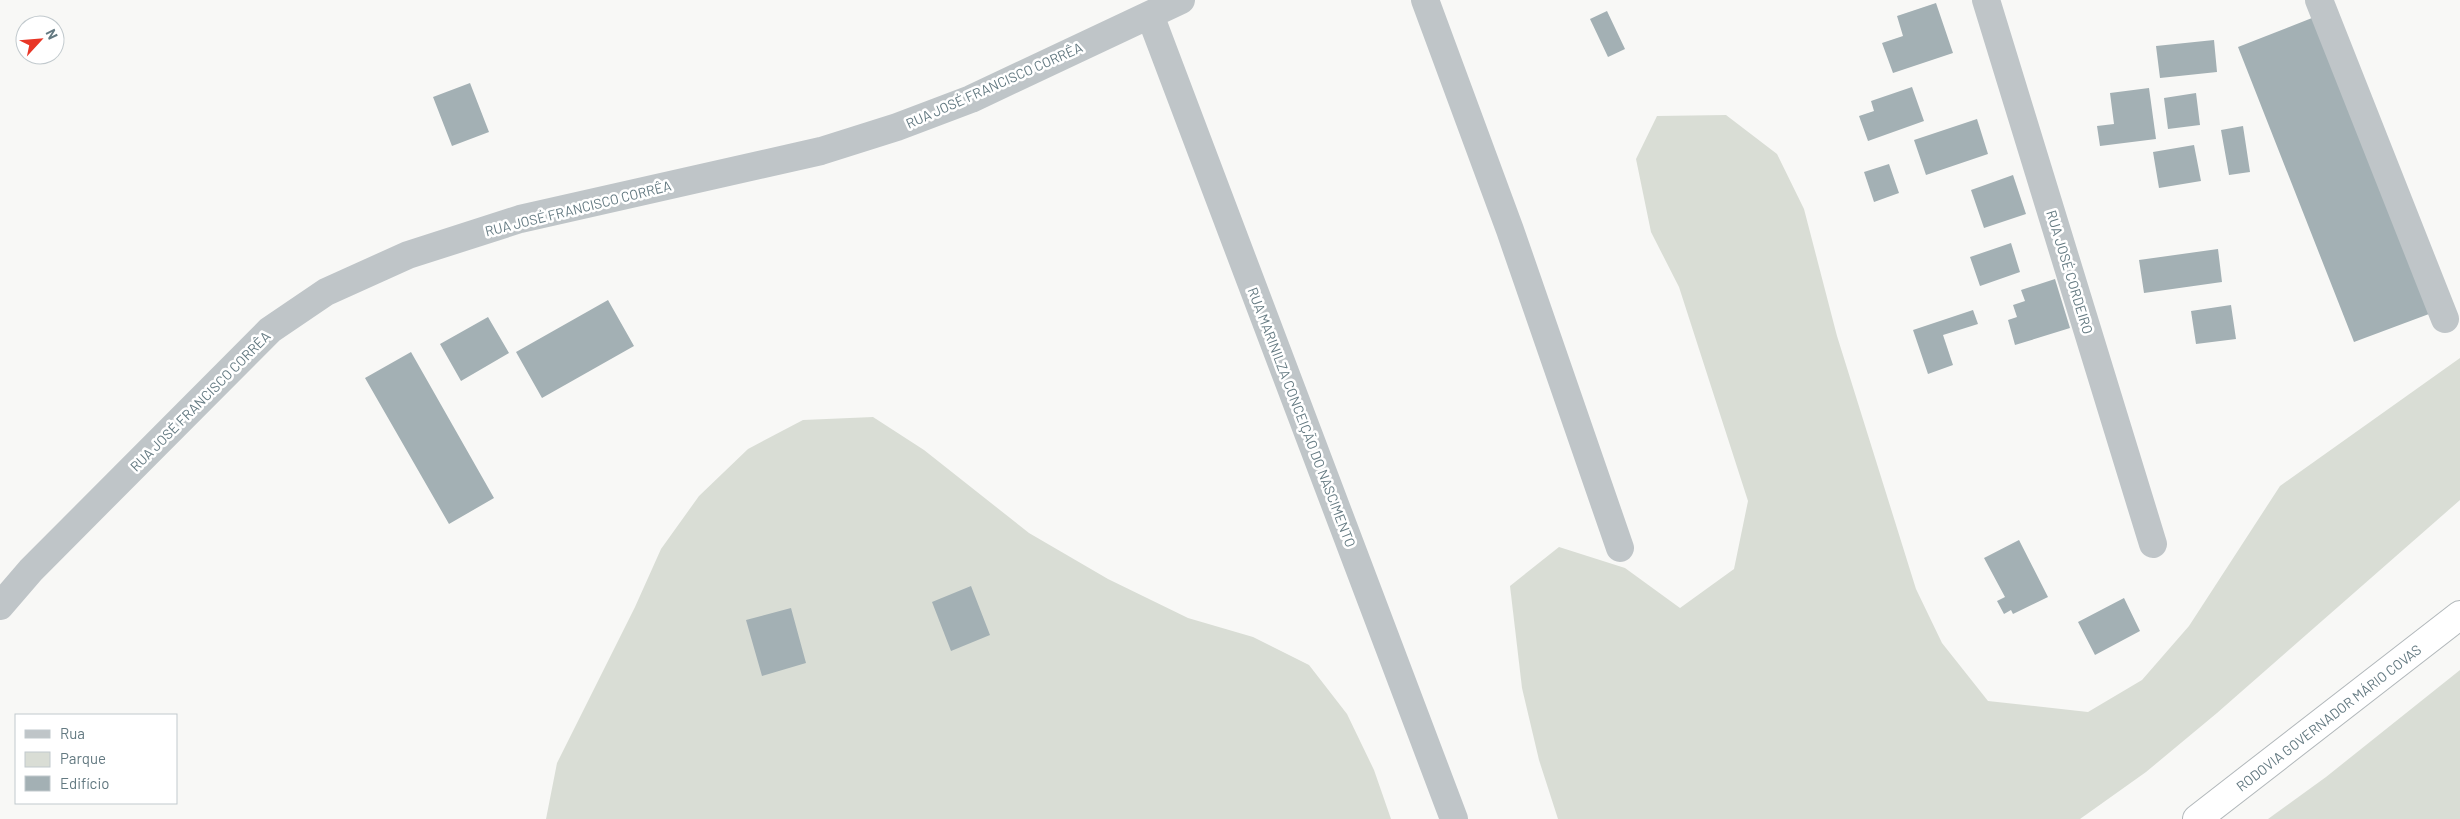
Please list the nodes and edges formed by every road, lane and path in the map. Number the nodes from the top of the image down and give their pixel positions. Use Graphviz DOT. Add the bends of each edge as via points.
graph roads {
  1 [pos="1180,0"];
  2 [pos="1425,0"];
  3 [pos="1986,0"];
  4 [pos="2319,0"];
  5 [pos="1150,15"];
  6 [pos="2445,319"];
  7 [pos="2154,544"];
  8 [pos="1620,548"];
  9 [pos="0,606"];
  10 [pos="2460,616"];
  11 [pos="1454,819"];
  12 [pos="2197,819"];
  1 -- 5 [label="street, RUA JOSÉ FRANCISCO CORRÊA"];
  2 -- 8 [label="street" via="1510,230"];
  3 -- 7 [label="street, RUA JOSÉ CORDEIRO"];
  4 -- 6 [label="street"];
  5 -- 9 [label="street, RUA JOSÉ FRANCISCO CORRÊA" via="971,99 897,128 821,151 520,220 408,255 326,292 270,330 31,570"];
  5 -- 11 [label="street, RUA MARINILZA CONCEIÇÃO DO NASCIMENTO"];
  10 -- 12 [label="highway, RODOVIA GOVERNADOR MÁRIO COVAS"];
}
